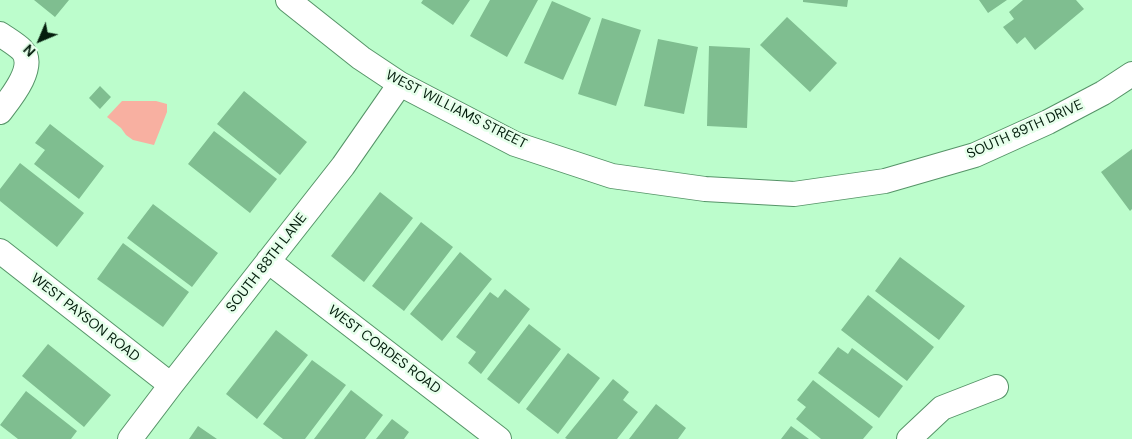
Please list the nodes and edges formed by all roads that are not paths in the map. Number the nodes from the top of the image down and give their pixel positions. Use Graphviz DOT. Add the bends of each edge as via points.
graph roads {
  1 [pos="288,0"];
  2 [pos="0,34"];
  3 [pos="1132,74"];
  4 [pos="400,84"];
  5 [pos="0,112"];
  6 [pos="794,194"];
  7 [pos="0,251"];
  8 [pos="268,262"];
  9 [pos="171,385"];
  10 [pos="996,387"];
  11 [pos="130,439"];
  12 [pos="500,439"];
  13 [pos="909,439"];
  1 -- 4 [label="street, WEST WILLIAMS STREET" via="361,58"];
  2 -- 5 [label="street" via="23,51 27,65 18,90"];
  3 -- 6 [label="street, SOUTH 89TH DRIVE" via="1048,122 975,155 885,181"];
  4 -- 6 [label="street, WEST WILLIAMS STREET" via="515,144 612,176 705,189"];
  4 -- 8 [label="street, SOUTH 88TH LANE" via="343,166"];
  7 -- 9 [label="street, WEST PAYSON ROAD"];
  8 -- 9 [label="street, SOUTH 88TH LANE"];
  8 -- 12 [label="street, WEST CORDES ROAD"];
  9 -- 11 [label="street, SOUTH 88TH LANE"];
  10 -- 13 [label="street" via="942,408"];
}
